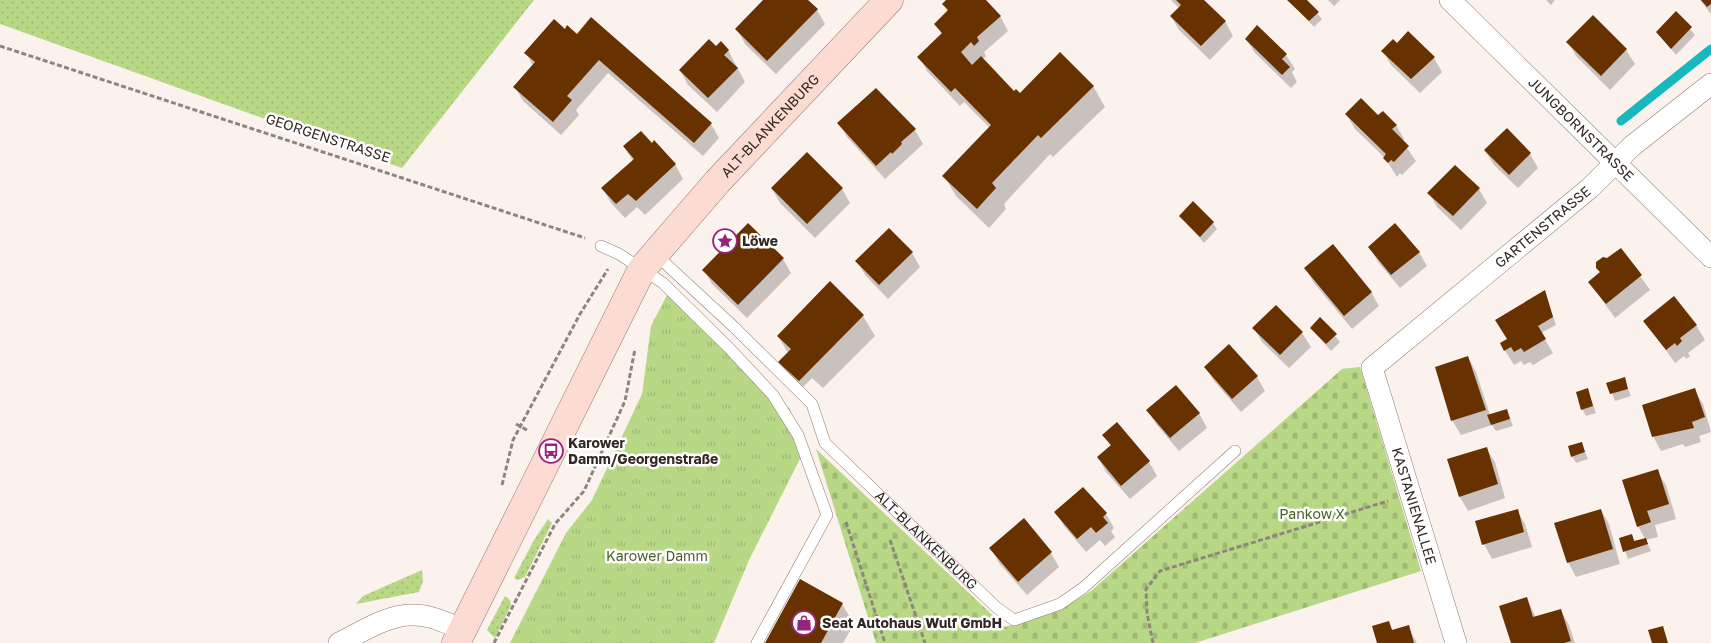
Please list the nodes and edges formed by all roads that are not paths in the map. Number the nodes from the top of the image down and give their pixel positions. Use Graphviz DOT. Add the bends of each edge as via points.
graph roads {
  1 [pos="889,0"];
  2 [pos="1450,0"];
  3 [pos="1711,84"];
  4 [pos="1615,162"];
  5 [pos="601,246"];
  6 [pos="1711,257"];
  7 [pos="648,261"];
  8 [pos="1372,368"];
  9 [pos="1235,451"];
  10 [pos="459,636"];
  11 [pos="339,643"];
  12 [pos="757,643"];
  13 [pos="1456,643"];
  1 -- 7 [label="main road, ALT-BLANKENBURG" via="724,175"];
  2 -- 4 [label="street, JUNGBORNSTRASSE"];
  3 -- 4 [label="street, GARTENSTRASSE"];
  4 -- 6 [label="street, JUNGBORNSTRASSE"];
  4 -- 8 [label="street, GARTENSTRASSE" via="1590,188"];
  5 -- 7 [label="lane"];
  7 -- 9 [label="lane, ALT-BLANKENBURG" via="734,327 812,404 825,443 996,607 1014,620 1060,604 1082,588"];
  7 -- 10 [label="main road"];
  7 -- 12 [label="lane" via="666,286 773,395 798,435 827,514"];
  8 -- 13 [label="street, KASTANIENALLEE"];
  10 -- 11 [label="street" via="441,620 410,614 390,619"];
}
